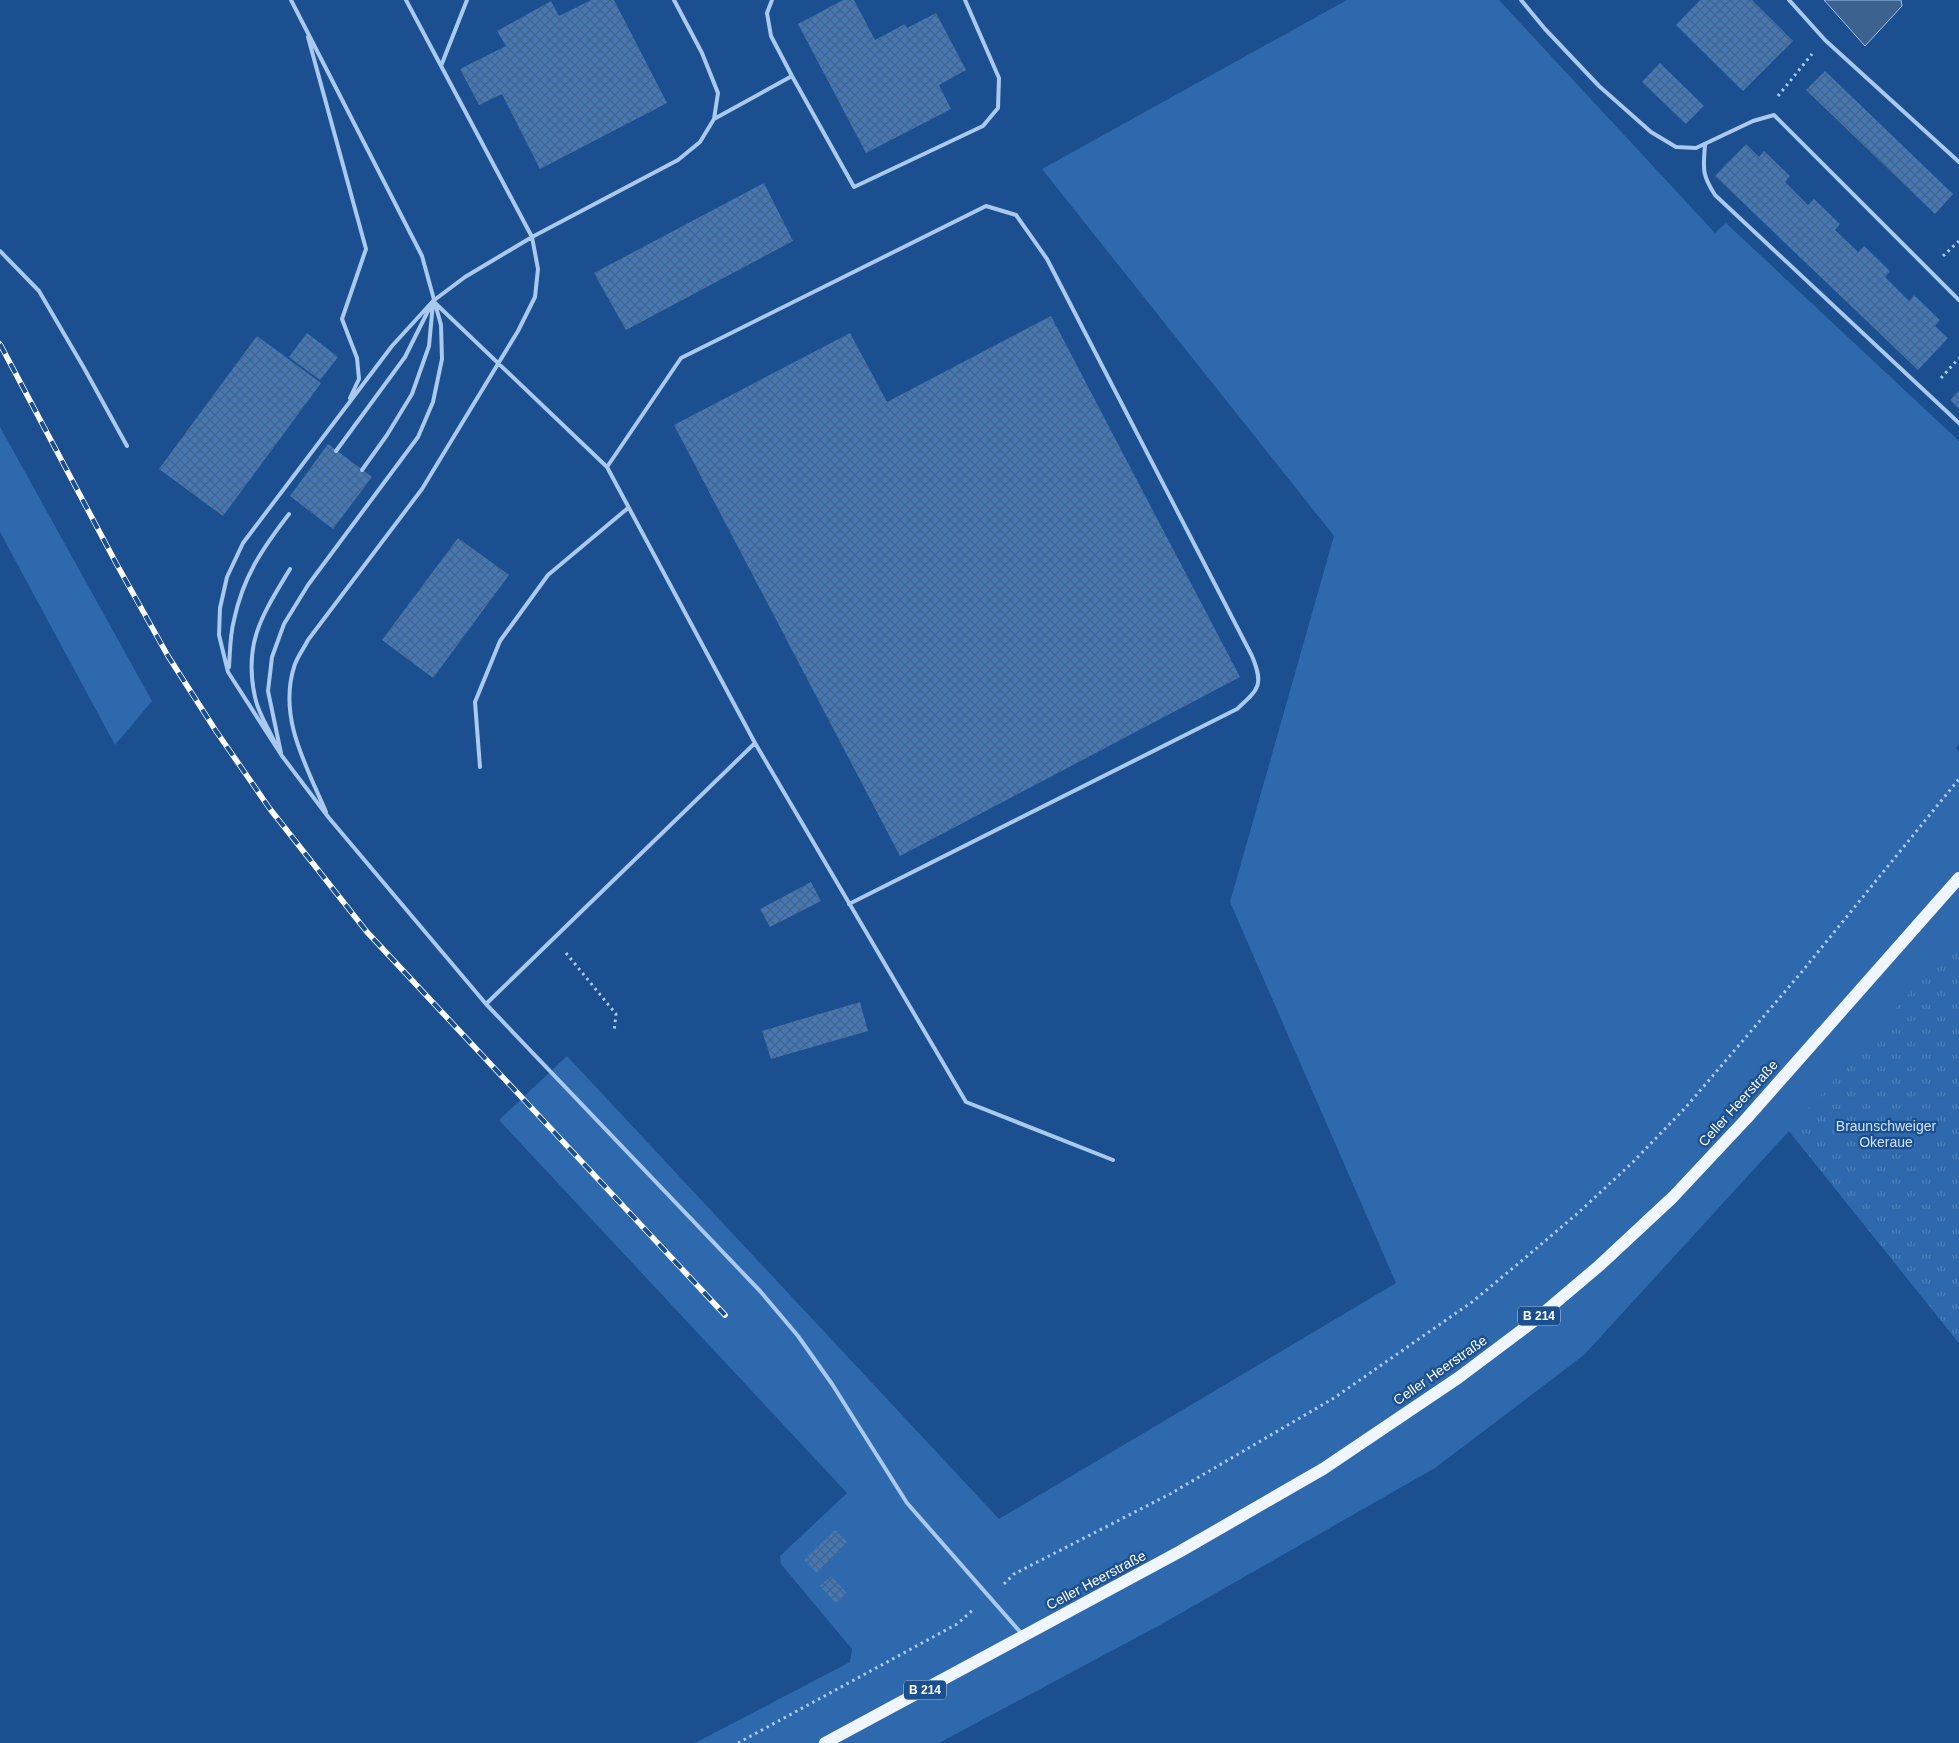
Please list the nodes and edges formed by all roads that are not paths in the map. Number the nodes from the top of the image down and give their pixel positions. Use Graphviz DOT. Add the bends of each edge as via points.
graph roads {
  1 [pos="291,0"];
  2 [pos="406,0"];
  3 [pos="468,0"];
  4 [pos="674,0"];
  5 [pos="772,0"];
  6 [pos="965,0"];
  7 [pos="1522,0"];
  8 [pos="1789,0"];
  9 [pos="305,28"];
  10 [pos="441,66"];
  11 [pos="792,76"];
  12 [pos="714,119"];
  13 [pos="1705,145"];
  14 [pos="1959,162"];
  15 [pos="532,237"];
  16 [pos="0,251"];
  17 [pos="1959,300"];
  18 [pos="433,301"];
  19 [pos="499,364"];
  20 [pos="347,406"];
  21 [pos="1959,424"];
  22 [pos="127,446"];
  23 [pos="336,451"];
  24 [pos="607,467"];
  25 [pos="362,470"];
  26 [pos="628,508"];
  27 [pos="289,514"];
  28 [pos="290,569"];
  29 [pos="228,672"];
  30 [pos="755,743"];
  31 [pos="282,756"];
  32 [pos="480,767"];
  33 [pos="328,818"];
  34 [pos="1959,878"];
  35 [pos="849,904"];
  36 [pos="486,1004"];
  37 [pos="1113,1160"];
  38 [pos="1024,1636"];
  39 [pos="826,1743"];
  1 -- 9 [label="lane"];
  2 -- 10 [label="lane"];
  3 -- 10 [label="lane"];
  4 -- 12 [label="lane" via="702,53 718,93"];
  5 -- 11 [label="lane" via="767,13 771,36"];
  6 -- 11 [label="lane" via="999,78 998,108 983,126 854,187"];
  7 -- 13 [label="lane" via="1599,86 1651,132 1676,147"];
  8 -- 14 [label="lane" via="1825,40"];
  9 -- 18 [label="lane" via="422,256"];
  9 -- 20 [label="lane" via="366,249 342,319 358,358 359,379"];
  10 -- 15 [label="lane"];
  11 -- 12 [label="lane"];
  12 -- 15 [label="lane" via="700,142 678,160"];
  13 -- 17 [label="lane" via="1753,121 1774,115"];
  13 -- 21 [label="lane" via="1703,168 1706,181 1715,195"];
  15 -- 18 [label="lane" via="465,277"];
  15 -- 19 [label="lane" via="538,270 535,297"];
  16 -- 22 [label="lane" via="39,291"];
  18 -- 19 [label="lane"];
  18 -- 20 [label="lane" via="392,346"];
  18 -- 23 [label="lane" via="405,357"];
  18 -- 25 [label="lane" via="429,346 412,394"];
  18 -- 31 [label="lane" via="441,325 442,359 433,402 418,436 308,585 284,624 272,657 268,691"];
  19 -- 24 [label="lane"];
  19 -- 33 [label="lane" via="422,489 308,640 295,663 289,690 290,719 298,749"];
  20 -- 29 [label="lane" via="243,543 227,576 220,608 219,636"];
  24 -- 26 [label="lane"];
  24 -- 35 [label="lane" via="681,358 986,206 1016,215 1047,259 1252,656 1259,673 1256,692 1237,710"];
  26 -- 30 [label="lane"];
  26 -- 32 [label="lane" via="548,575 500,640 475,702"];
  27 -- 29 [label="lane" via="261,551 244,584 233,621"];
  28 -- 31 [label="lane" via="263,614 251,653 255,699"];
  29 -- 31 [label="lane"];
  30 -- 35 [label="lane"];
  30 -- 36 [label="lane"];
  31 -- 33 [label="lane"];
  33 -- 36 [label="lane"];
  34 -- 38 [label="main road, Celler Heerstraße / B 214" via="1673,1197 1534,1321 1458,1378 1323,1469"];
  35 -- 37 [label="lane" via="966,1102"];
  36 -- 38 [label="lane" via="760,1291 832,1384 907,1503"];
  38 -- 39 [label="main road, Celler Heerstraße / B 214"];
}
